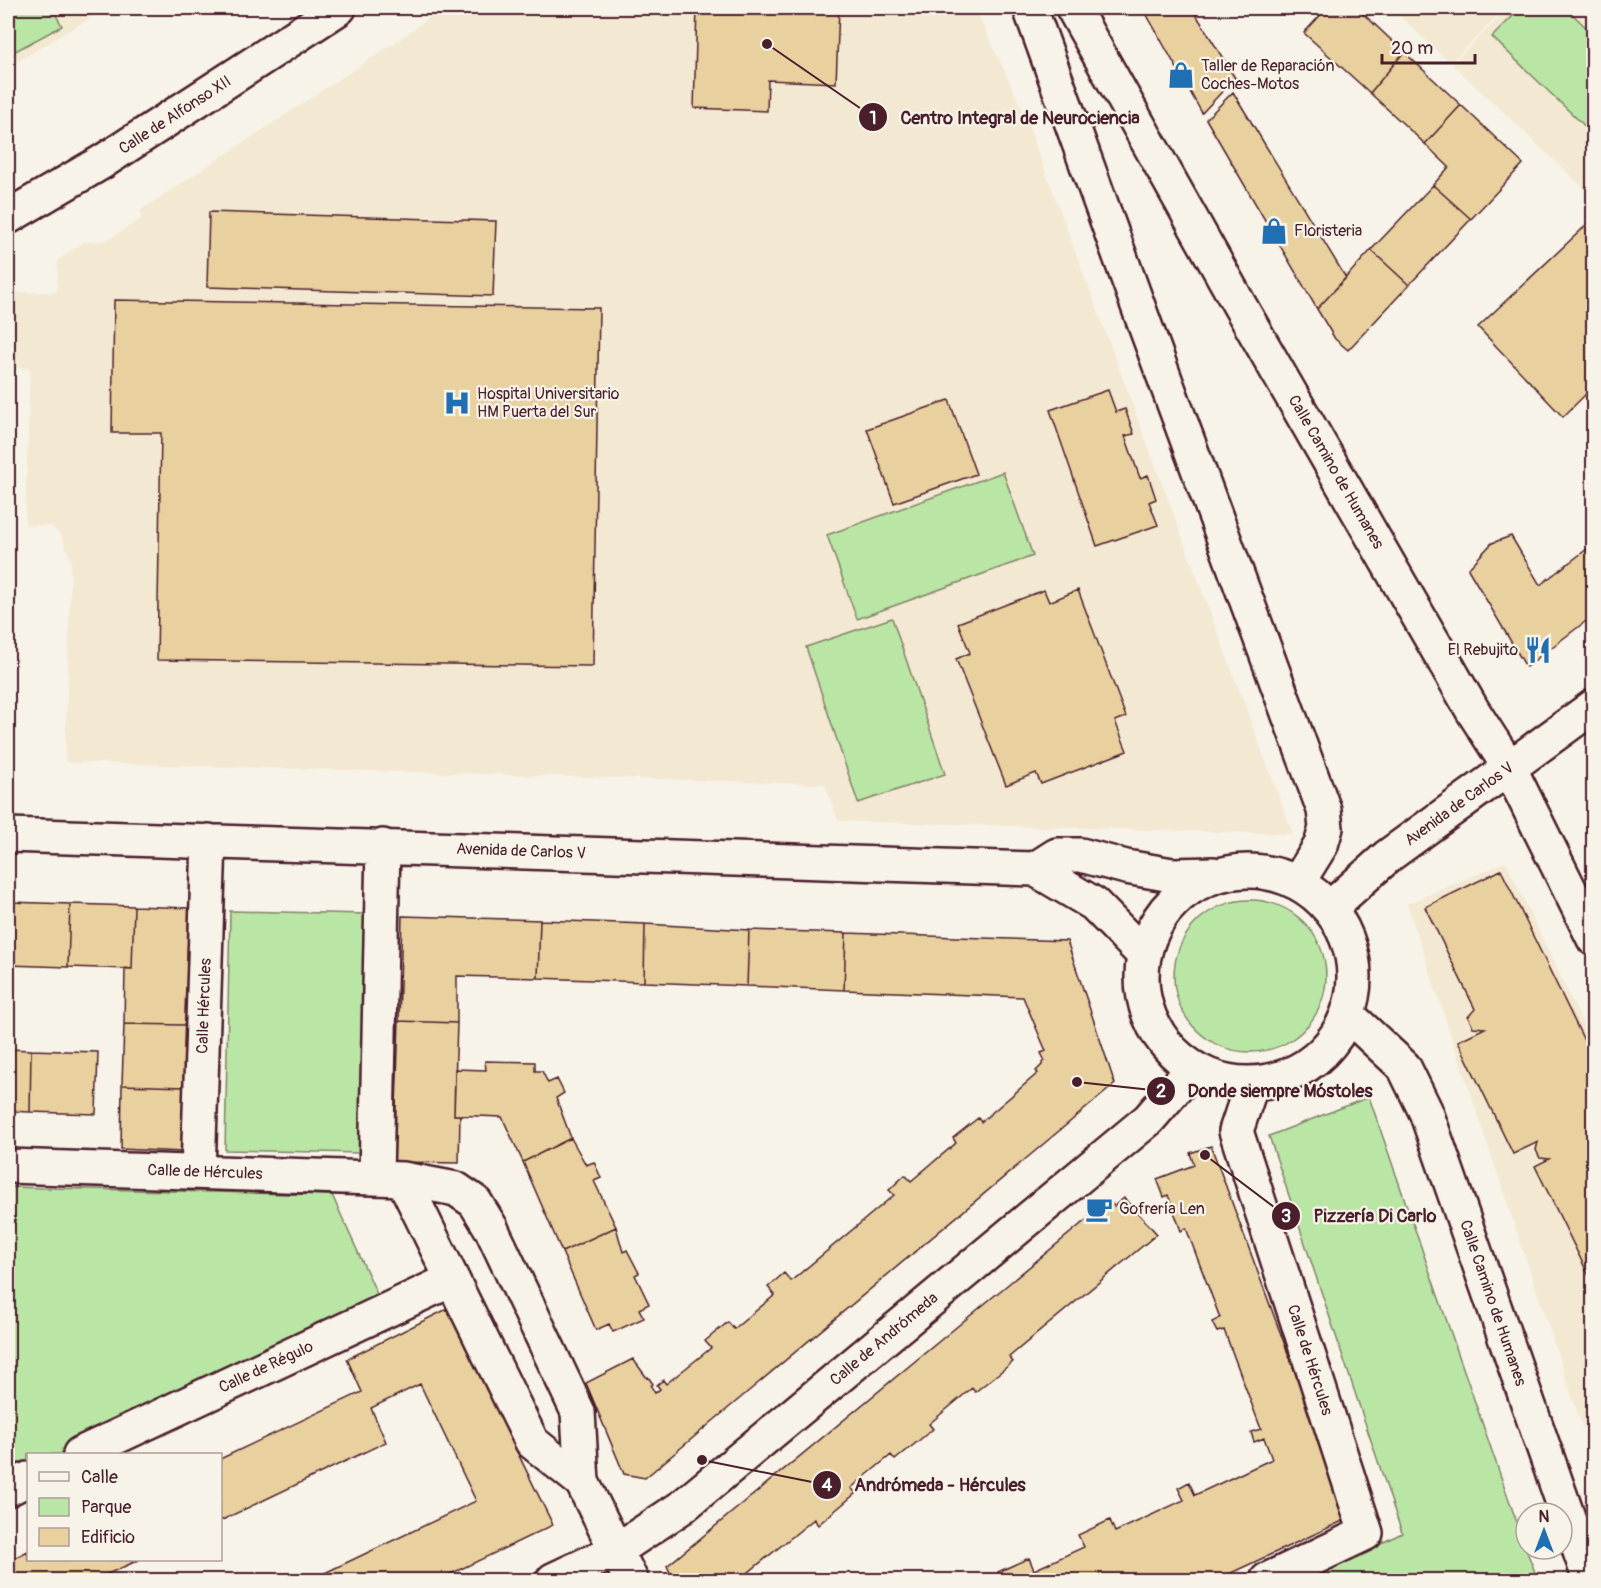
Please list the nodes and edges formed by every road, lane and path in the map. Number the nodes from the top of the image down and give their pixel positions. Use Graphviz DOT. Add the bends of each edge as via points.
graph roads {
  1 [pos="339,8"];
  2 [pos="1030,8"];
  3 [pos="1072,8"];
  4 [pos="8,217"];
  5 [pos="1593,706"];
  6 [pos="1509,767"];
  7 [pos="8,835"];
  8 [pos="209,841"];
  9 [pos="383,846"];
  10 [pos="1035,868"];
  11 [pos="1218,874"];
  12 [pos="1298,882"];
  13 [pos="1330,908"];
  14 [pos="1593,939"];
  15 [pos="1143,954"];
  16 [pos="1348,1015"];
  17 [pos="1193,1068"];
  18 [pos="1252,1083"];
  19 [pos="8,1166"];
  20 [pos="198,1172"];
  21 [pos="390,1179"];
  22 [pos="451,1280"];
  23 [pos="84,1453"];
  24 [pos="27,1480"];
  25 [pos="582,1482"];
  26 [pos="8,1489"];
  27 [pos="617,1550"];
  28 [pos="553,1581"];
  29 [pos="631,1581"];
  30 [pos="1267,1581"];
  31 [pos="1590,1581"];
  1 -- 4 [label="street, Calle de Alfonso XII" via="102,162"];
  2 -- 12 [label="street" via="1324,810 1326,828 1322,845"];
  3 -- 6 [label="street, Calle Camino de Humanes" via="1473,711"];
  5 -- 6 [label="street, Avenida de Carlos V"];
  6 -- 13 [label="street, Avenida de Carlos V" via="1388,856"];
  6 -- 14 [label="street, Calle Camino de Humanes"];
  7 -- 8 [label="street, Avenida de Carlos V"];
  8 -- 9 [label="street, Avenida de Carlos V"];
  8 -- 20 [label="street, Calle Hércules"];
  9 -- 10 [label="street, Avenida de Carlos V"];
  9 -- 21 [label="street"];
  10 -- 11 [label="street, Avenida de Carlos V" via="1057,855 1081,855 1172,875"];
  10 -- 15 [label="street, Avenida de Carlos V" via="1094,904"];
  11 -- 12 [label="street" via="1245,870 1272,873"];
  11 -- 15 [label="street" via="1193,885 1172,902 1155,924"];
  12 -- 13 [label="street"];
  13 -- 16 [label="street" via="1353,955 1355,982"];
  15 -- 17 [label="street" via="1141,987 1150,1020 1167,1047"];
  16 -- 18 [label="street" via="1331,1044 1306,1066 1280,1078"];
  16 -- 31 [label="street, Calle Camino de Humanes" via="1404,1067 1426,1112"];
  17 -- 18 [label="street" via="1223,1081"];
  17 -- 27 [label="street, Calle de Andrómeda" via="1133,1133 682,1507"];
  18 -- 30 [label="street, Calle de Hércules" via="1236,1131 1366,1533"];
  19 -- 20 [label="street, Calle de Hércules"];
  20 -- 21 [label="street, Calle de Hércules"];
  21 -- 22 [label="street, Calle de Hércules"];
  21 -- 25 [label="street, Calle de Hércules" via="456,1189 475,1202 579,1412"];
  22 -- 23 [label="street, Calle de Régulo"];
  22 -- 25 [label="street, Calle de Hércules" via="532,1442"];
  24 -- 26 [label="street"];
  25 -- 27 [label="street, Calle de Hércules"];
  27 -- 28 [label="street, Calle de Andrómeda"];
  27 -- 29 [label="street, Calle de Hércules"];
}
